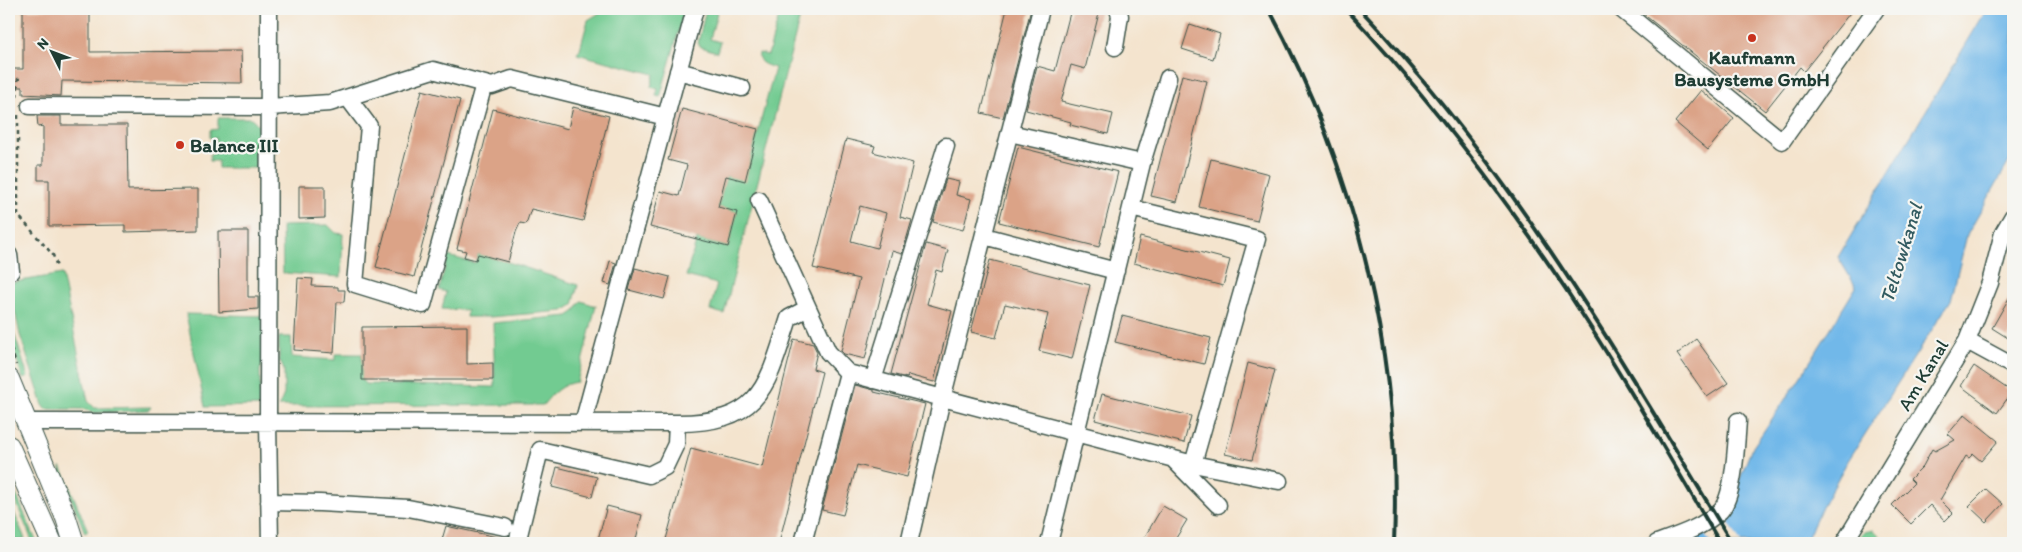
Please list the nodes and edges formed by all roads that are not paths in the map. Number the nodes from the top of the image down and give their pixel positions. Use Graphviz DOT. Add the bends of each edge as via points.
graph roads {
  1 [pos="269,9"];
  2 [pos="694,9"];
  3 [pos="1041,9"];
  4 [pos="1118,9"];
  5 [pos="1621,9"];
  6 [pos="1876,9"];
  7 [pos="1115,46"];
  8 [pos="678,71"];
  9 [pos="1168,78"];
  10 [pos="484,84"];
  11 [pos="742,88"];
  12 [pos="348,98"];
  13 [pos="269,107"];
  14 [pos="22,108"];
  15 [pos="666,117"];
  16 [pos="1010,133"];
  17 [pos="946,146"];
  18 [pos="1142,163"];
  19 [pos="759,200"];
  20 [pos="1131,208"];
  21 [pos="2013,216"];
  22 [pos="984,236"];
  23 [pos="9,255"];
  24 [pos="9,271"];
  25 [pos="1116,271"];
  26 [pos="808,308"];
  27 [pos="1967,341"];
  28 [pos="2013,366"];
  29 [pos="848,373"];
  30 [pos="9,379"];
  31 [pos="872,380"];
  32 [pos="942,399"];
  33 [pos="1738,421"];
  34 [pos="17,422"];
  35 [pos="268,422"];
  36 [pos="583,423"];
  37 [pos="678,423"];
  38 [pos="1077,434"];
  39 [pos="9,446"];
  40 [pos="1172,458"];
  41 [pos="1193,464"];
  42 [pos="1279,481"];
  43 [pos="269,502"];
  44 [pos="1218,505"];
  45 [pos="505,527"];
  46 [pos="52,543"];
  47 [pos="74,543"];
  48 [pos="270,543"];
  49 [pos="517,543"];
  50 [pos="803,543"];
  51 [pos="909,543"];
  52 [pos="1049,543"];
  53 [pos="1657,543"];
  54 [pos="1844,543"];
  1 -- 13 [label="street"];
  2 -- 8 [label="street"];
  3 -- 16 [label="street"];
  4 -- 7 [label="street" via="1120,16"];
  5 -- 6 [label="street" via="1782,141"];
  8 -- 11 [label="street"];
  8 -- 15 [label="street"];
  9 -- 18 [label="street"];
  10 -- 12 [label="street" via="432,70"];
  10 -- 12 [label="street" via="423,305 356,284 369,126"];
  10 -- 15 [label="street" via="492,86 512,79"];
  12 -- 13 [label="street" via="330,103"];
  13 -- 14 [label="street"];
  13 -- 35 [label="street"];
  15 -- 36 [label="street"];
  16 -- 18 [label="street"];
  16 -- 22 [label="street"];
  17 -- 31 [label="street"];
  18 -- 20 [label="street"];
  19 -- 26 [label="street"];
  20 -- 25 [label="street"];
  20 -- 41 [label="street" via="1256,239"];
  21 -- 27 [label="street, Am Kanal" via="2003,233 1990,283"];
  22 -- 25 [label="street"];
  22 -- 32 [label="street"];
  23 -- 24 [label="street"];
  25 -- 38 [label="street"];
  26 -- 29 [label="street" via="828,352"];
  26 -- 37 [label="street" via="789,318 769,377 748,405 723,418"];
  27 -- 28 [label="street"];
  27 -- 54 [label="street, Am Kanal"];
  29 -- 31 [label="street"];
  29 -- 50 [label="street"];
  30 -- 34 [label="main road"];
  31 -- 32 [label="street"];
  32 -- 38 [label="street"];
  32 -- 51 [label="street"];
  33 -- 53 [label="street" via="1731,488 1721,510 1698,527"];
  34 -- 35 [label="street"];
  34 -- 47 [label="main road" via="66,518"];
  35 -- 36 [label="street"];
  35 -- 43 [label="street"];
  36 -- 37 [label="street"];
  37 -- 49 [label="street" via="676,444 665,467 649,475 540,450"];
  38 -- 40 [label="street"];
  38 -- 52 [label="street"];
  39 -- 46 [label="main road"];
  40 -- 41 [label="street"];
  40 -- 44 [label="street"];
  41 -- 42 [label="street"];
  43 -- 45 [label="street" via="408,508"];
  43 -- 48 [label="street"];
}
